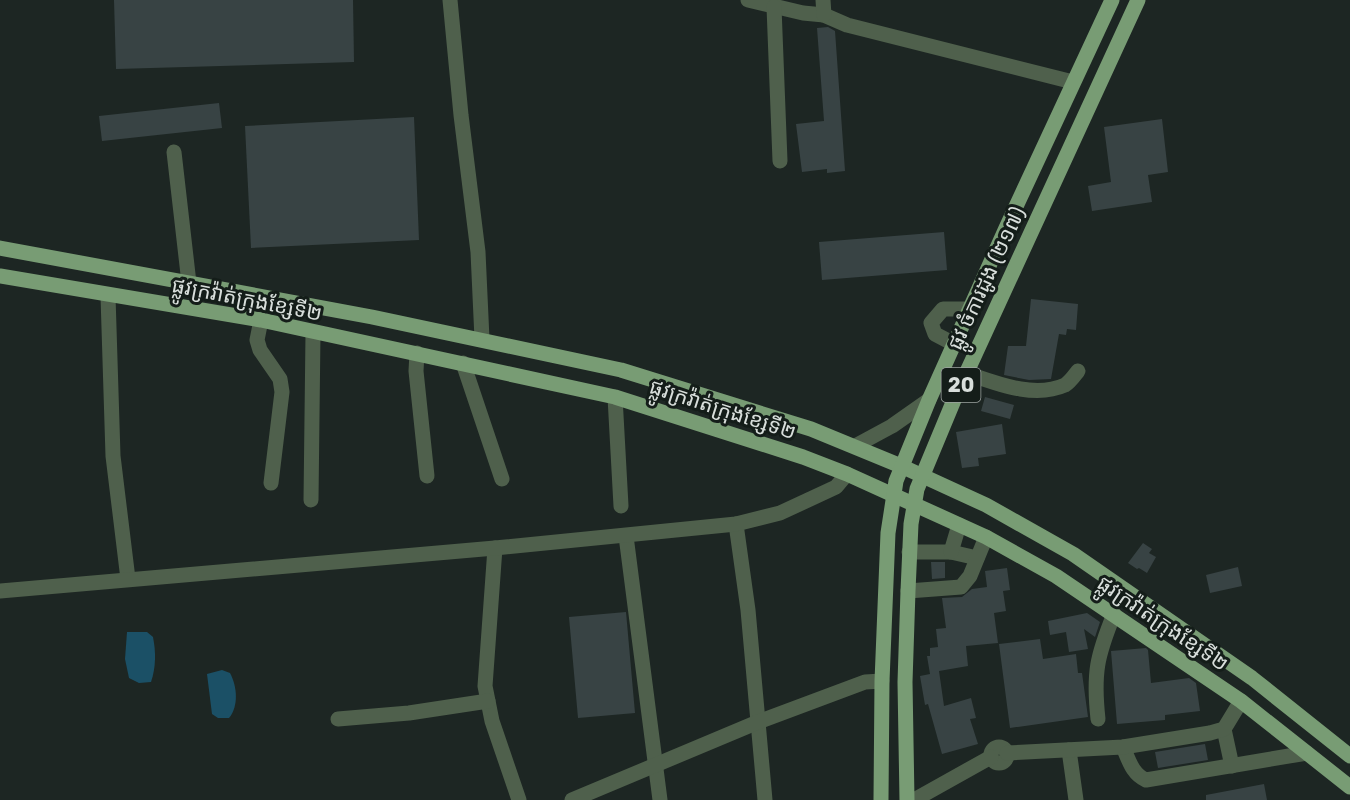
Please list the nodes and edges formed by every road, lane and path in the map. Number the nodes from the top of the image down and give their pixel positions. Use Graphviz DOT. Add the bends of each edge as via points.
graph roads {
  1 [pos="450,0"];
  2 [pos="748,0"];
  3 [pos="1138,0"];
  4 [pos="1111,3"];
  5 [pos="774,7"];
  6 [pos="823,8"];
  7 [pos="1131,15"];
  8 [pos="1073,82"];
  9 [pos="174,152"];
  10 [pos="780,162"];
  11 [pos="0,248"];
  12 [pos="0,276"];
  13 [pos="189,283"];
  14 [pos="108,296"];
  15 [pos="970,309"];
  16 [pos="372,317"];
  17 [pos="261,320"];
  18 [pos="313,333"];
  19 [pos="482,339"];
  20 [pos="368,343"];
  21 [pos="954,344"];
  22 [pos="417,353"];
  23 [pos="463,363"];
  24 [pos="1078,371"];
  25 [pos="966,373"];
  26 [pos="615,397"];
  27 [pos="929,400"];
  28 [pos="855,446"];
  29 [pos="901,466"];
  30 [pos="846,474"];
  31 [pos="427,476"];
  32 [pos="922,476"];
  33 [pos="502,479"];
  34 [pos="272,483"];
  35 [pos="892,495"];
  36 [pos="310,500"];
  37 [pos="913,504"];
  38 [pos="621,506"];
  39 [pos="735,524"];
  40 [pos="959,525"];
  41 [pos="626,536"];
  42 [pos="986,537"];
  43 [pos="495,548"];
  44 [pos="909,552"];
  45 [pos="951,552"];
  46 [pos="977,558"];
  47 [pos="128,579"];
  48 [pos="0,591"];
  49 [pos="908,591"];
  50 [pos="1114,614"];
  51 [pos="882,681"];
  52 [pos="488,701"];
  53 [pos="1240,701"];
  54 [pos="338,719"];
  55 [pos="1098,719"];
  56 [pos="758,722"];
  57 [pos="1224,729"];
  58 [pos="1122,747"];
  59 [pos="1069,750"];
  60 [pos="1307,753"];
  61 [pos="1350,756"];
  62 [pos="654,765"];
  63 [pos="1232,766"];
  64 [pos="1350,787"];
  65 [pos="519,800"];
  66 [pos="572,800"];
  67 [pos="660,800"];
  68 [pos="765,800"];
  69 [pos="881,800"];
  70 [pos="907,800"];
  71 [pos="914,800"];
  72 [pos="1076,800"];
  1 -- 19 [label="street" via="478,252"];
  2 -- 5 [label="street"];
  3 -- 7 [label="main road, ផ្លូវ ចំការដូង (២១៧) / 20"];
  4 -- 7 [label="main road"];
  4 -- 8 [label="main road, ផ្លូវ ចំការដូង (២១៧) / 20"];
  5 -- 6 [label="street" via="803,13"];
  5 -- 10 [label="street"];
  6 -- 8 [label="street" via="847,26"];
  7 -- 25 [label="main road, ផ្លូវ ចំការដូង (២១៧) / 20"];
  8 -- 15 [label="main road, ផ្លូវ ចំការដូង (២១៧) / 20"];
  9 -- 13 [label="street"];
  11 -- 13 [label="main road, ផ្លូវក្រវ៉ាត់ក្រុងខ្សែទី២"];
  12 -- 14 [label="main road, ផ្លូវក្រវ៉ាត់ក្រុងខ្សែទី២"];
  13 -- 16 [label="main road, ផ្លូវក្រវ៉ាត់ក្រុងខ្សែទី២"];
  14 -- 17 [label="main road, ផ្លូវក្រវ៉ាត់ក្រុងខ្សែទី២"];
  14 -- 47 [label="street" via="113,456"];
  15 -- 21 [label="main road, ផ្លូវ ចំការដូង (២១៧) / 20"];
  15 -- 21 [label="street" via="943,309 931,323 935,334"];
  16 -- 19 [label="main road, ផ្លូវក្រវ៉ាត់ក្រុងខ្សែទី២"];
  16 -- 20 [label="main road"];
  17 -- 18 [label="main road, ផ្លូវក្រវ៉ាត់ក្រុងខ្សែទី២"];
  17 -- 34 [label="street" via="257,340 280,379 282,392"];
  18 -- 20 [label="main road, ផ្លូវក្រវ៉ាត់ក្រុងខ្សែទី២"];
  18 -- 36 [label="street"];
  19 -- 28 [label="main road, ផ្លូវក្រវ៉ាត់ក្រុងខ្សែទី២" via="632,373"];
  20 -- 22 [label="main road, ផ្លូវក្រវ៉ាត់ក្រុងខ្សែទី២"];
  21 -- 27 [label="main road, ផ្លូវ ចំការដូង (២១៧) / 20"];
  22 -- 23 [label="main road, ផ្លូវក្រវ៉ាត់ក្រុងខ្សែទី២"];
  22 -- 31 [label="street"];
  23 -- 26 [label="main road, ផ្លូវក្រវ៉ាត់ក្រុងខ្សែទី២"];
  23 -- 33 [label="street"];
  24 -- 25 [label="street" via="1067,384 1044,391"];
  25 -- 32 [label="main road, ផ្លូវ ចំការដូង (២១៧) / 20"];
  26 -- 30 [label="main road, ផ្លូវក្រវ៉ាត់ក្រុងខ្សែទី២"];
  26 -- 38 [label="street"];
  27 -- 28 [label="street"];
  27 -- 29 [label="main road, ផ្លូវ ចំការដូង (២១៧) / 20"];
  28 -- 29 [label="main road, ផ្លូវក្រវ៉ាត់ក្រុងខ្សែទី២"];
  29 -- 32 [label="main road, ផ្លូវក្រវ៉ាត់ក្រុងខ្សែទី២"];
  29 -- 35 [label="main road, ផ្លូវ ចំការដូង (២១៧) / 20"];
  30 -- 35 [label="main road, ផ្លូវក្រវ៉ាត់ក្រុងខ្សែទី២"];
  30 -- 39 [label="street" via="836,487 789,509"];
  32 -- 37 [label="main road, ផ្លូវ ចំការដូង (២១៧) / 20"];
  32 -- 61 [label="main road, ផ្លូវក្រវ៉ាត់ក្រុងខ្សែទី២" via="1072,554 1252,678"];
  35 -- 37 [label="main road, ផ្លូវក្រវ៉ាត់ក្រុងខ្សែទី២"];
  35 -- 51 [label="main road, ផ្លូវ ចំការដូង (២១៧) / 20"];
  37 -- 40 [label="main road, ផ្លូវក្រវ៉ាត់ក្រុងខ្សែទី២"];
  37 -- 44 [label="main road, ផ្លូវ ចំការដូង (២១៧) / 20"];
  39 -- 41 [label="street"];
  39 -- 56 [label="street"];
  40 -- 42 [label="main road, ផ្លូវក្រវ៉ាត់ក្រុងខ្សែទី២"];
  40 -- 45 [label="street"];
  41 -- 43 [label="street"];
  41 -- 62 [label="street"];
  42 -- 46 [label="street"];
  42 -- 50 [label="main road, ផ្លូវក្រវ៉ាត់ក្រុងខ្សែទី២"];
  43 -- 47 [label="street"];
  43 -- 52 [label="street" via="485,686"];
  44 -- 45 [label="street"];
  44 -- 49 [label="main road, ផ្លូវ ចំការដូង (២១៧) / 20"];
  45 -- 46 [label="street"];
  46 -- 49 [label="street" via="961,587"];
  47 -- 48 [label="street"];
  49 -- 70 [label="main road, ផ្លូវ ចំការដូង (២១៧) / 20"];
  50 -- 53 [label="main road, ផ្លូវក្រវ៉ាត់ក្រុងខ្សែទី២"];
  50 -- 55 [label="street" via="1097,666"];
  51 -- 56 [label="street" via="865,682"];
  51 -- 69 [label="main road, ផ្លូវ ចំការដូង (២១៧) / 20"];
  52 -- 54 [label="street"];
  52 -- 65 [label="street"];
  53 -- 57 [label="street"];
  53 -- 60 [label="main road, ផ្លូវក្រវ៉ាត់ក្រុងខ្សែទី២"];
  56 -- 62 [label="street"];
  56 -- 68 [label="street"];
  57 -- 58 [label="street"];
  57 -- 63 [label="street"];
  58 -- 59 [label="street"];
  58 -- 63 [label="street" via="1134,771 1146,780"];
  59 -- 71 [label="street" via="1007,753 1001,763 991,757"];
  59 -- 72 [label="street"];
  60 -- 63 [label="street"];
  60 -- 64 [label="main road, ផ្លូវក្រវ៉ាត់ក្រុងខ្សែទី២"];
  62 -- 66 [label="street"];
  62 -- 67 [label="street"];
}
